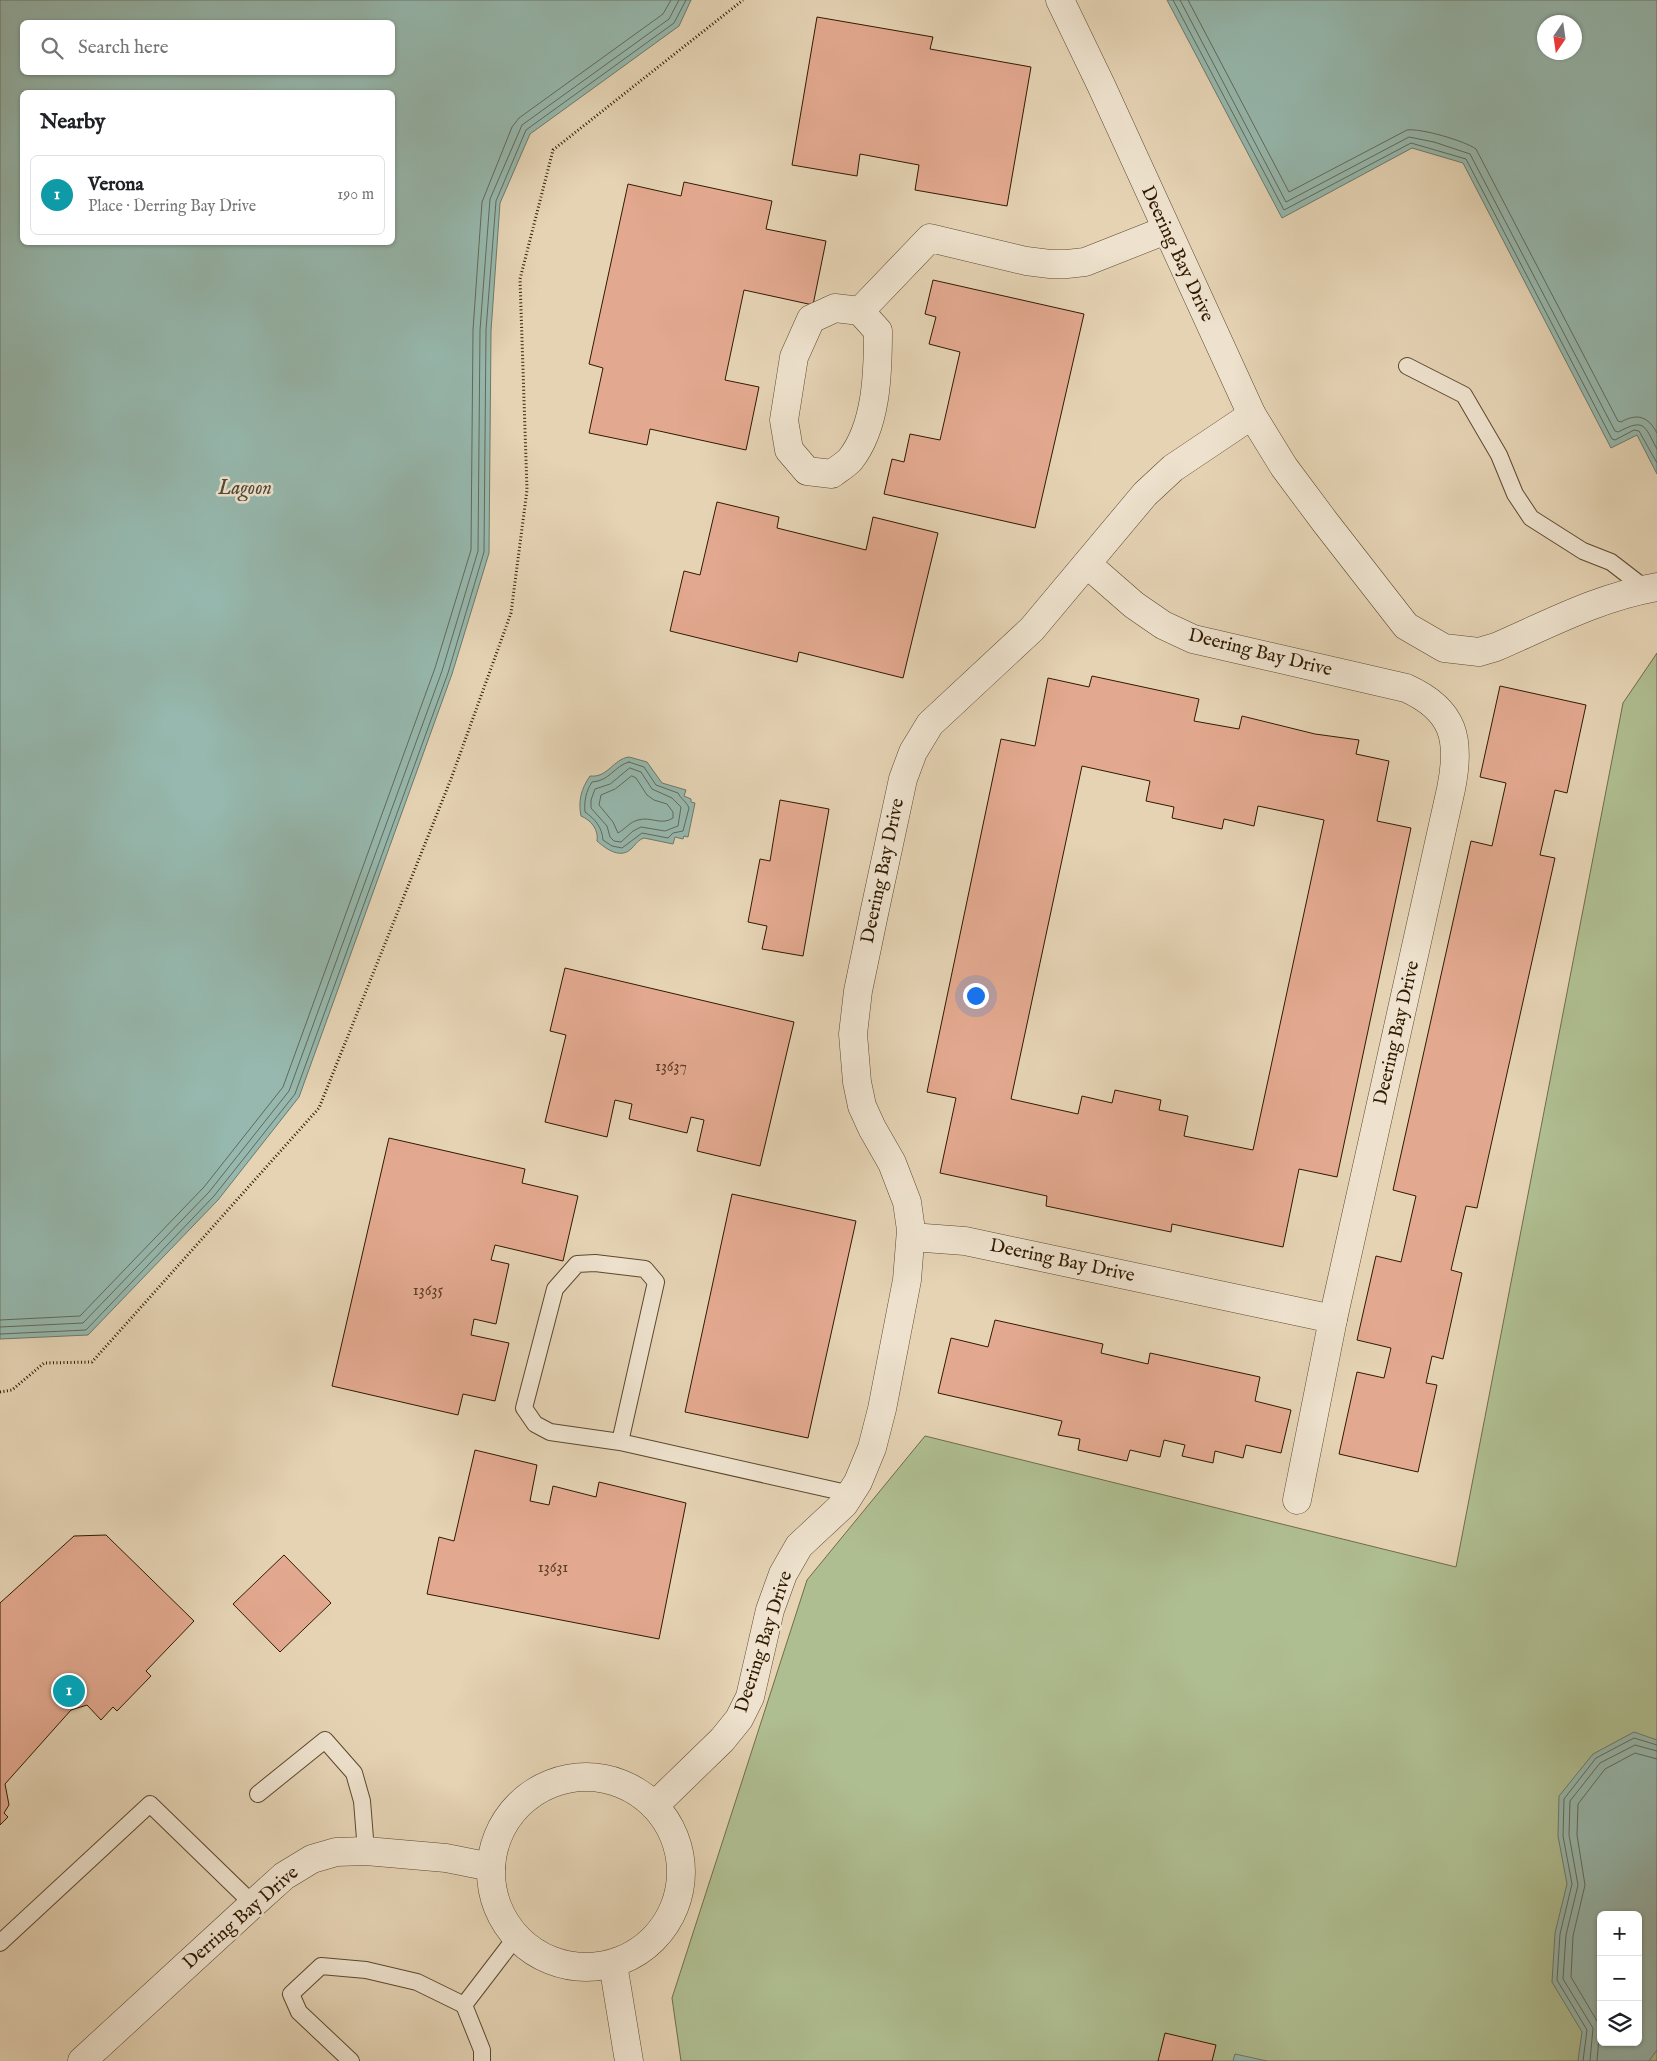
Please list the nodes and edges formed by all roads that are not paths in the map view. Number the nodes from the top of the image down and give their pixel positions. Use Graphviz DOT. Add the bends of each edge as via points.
graph roads {
  1 [pos="1060,0"];
  2 [pos="1166,230"];
  3 [pos="860,311"];
  4 [pos="1407,366"];
  5 [pos="1252,415"];
  6 [pos="1087,564"];
  7 [pos="1651,588"];
  8 [pos="910,1237"];
  9 [pos="1333,1319"];
  10 [pos="620,1442"];
  11 [pos="850,1494"];
  12 [pos="1297,1500"];
  13 [pos="258,1794"];
  14 [pos="654,1806"];
  15 [pos="366,1851"];
  16 [pos="491,1867"];
  17 [pos="253,1904"];
  18 [pos="516,1936"];
  19 [pos="0,1943"];
  20 [pos="613,1964"];
  21 [pos="464,2005"];
  22 [pos="82,2061"];
  23 [pos="351,2061"];
  24 [pos="482,2061"];
  25 [pos="630,2061"];
  1 -- 2 [label="street, Deering Bay Drive"];
  2 -- 3 [label="street" via="1085,262 1067,264 1026,261 930,238"];
  2 -- 5 [label="street, Deering Bay Drive"];
  3 -- 3 [label="street" via="835,308 811,319 794,357 784,420 789,450 807,470 832,474 849,460 868,427 878,370 878,330"];
  4 -- 7 [label="lane" via="1464,395 1499,455 1515,494 1531,518"];
  5 -- 6 [label="street, Deering Bay Drive" via="1173,468 1145,494"];
  5 -- 7 [label="street" via="1284,467 1400,619 1418,635 1444,648 1479,652 1592,604"];
  6 -- 8 [label="street, Deering Bay Drive" via="1032,629 930,724 913,752 904,779 860,982 854,1034 862,1106 892,1162 907,1202"];
  6 -- 9 [label="street, Deering Bay Drive" via="1134,605 1163,625 1193,639 1406,688 1430,699 1453,734 1456,766"];
  8 -- 9 [label="street, Deering Bay Drive" via="965,1241"];
  8 -- 11 [label="street, Deering Bay Drive" via="907,1280 882,1409 872,1448"];
  9 -- 12 [label="street"];
  10 -- 10 [label="lane" via="550,1432 535,1424 524,1408 555,1289 577,1264 595,1263 645,1270 656,1282"];
  10 -- 11 [label="lane"];
  11 -- 14 [label="street, Deering Bay Drive" via="844,1504 799,1546 783,1574 770,1610 750,1697 739,1719 722,1740"];
  13 -- 15 [label="lane" via="325,1740 354,1773 362,1801"];
  14 -- 16 [label="street" via="631,1788 603,1779 574,1778 543,1788 516,1807 498,1835"];
  14 -- 20 [label="street" via="671,1828 680,1854 681,1882 674,1910 660,1933 638,1952"];
  15 -- 16 [label="street, Derring Bay Drive" via="446,1858"];
  15 -- 17 [label="street, Derring Bay Drive" via="336,1852 312,1860 284,1876"];
  16 -- 18 [label="street" via="493,1892 502,1916"];
  17 -- 19 [label="lane" via="150,1804"];
  17 -- 22 [label="street, Derring Bay Drive"];
  18 -- 20 [label="street" via="532,1951 551,1961 571,1966"];
  18 -- 21 [label="lane"];
  20 -- 25 [label="street"];
  21 -- 23 [label="lane" via="417,1982 366,1970 321,1966 291,1994 299,2012"];
  21 -- 24 [label="lane" via="482,2050"];
}
